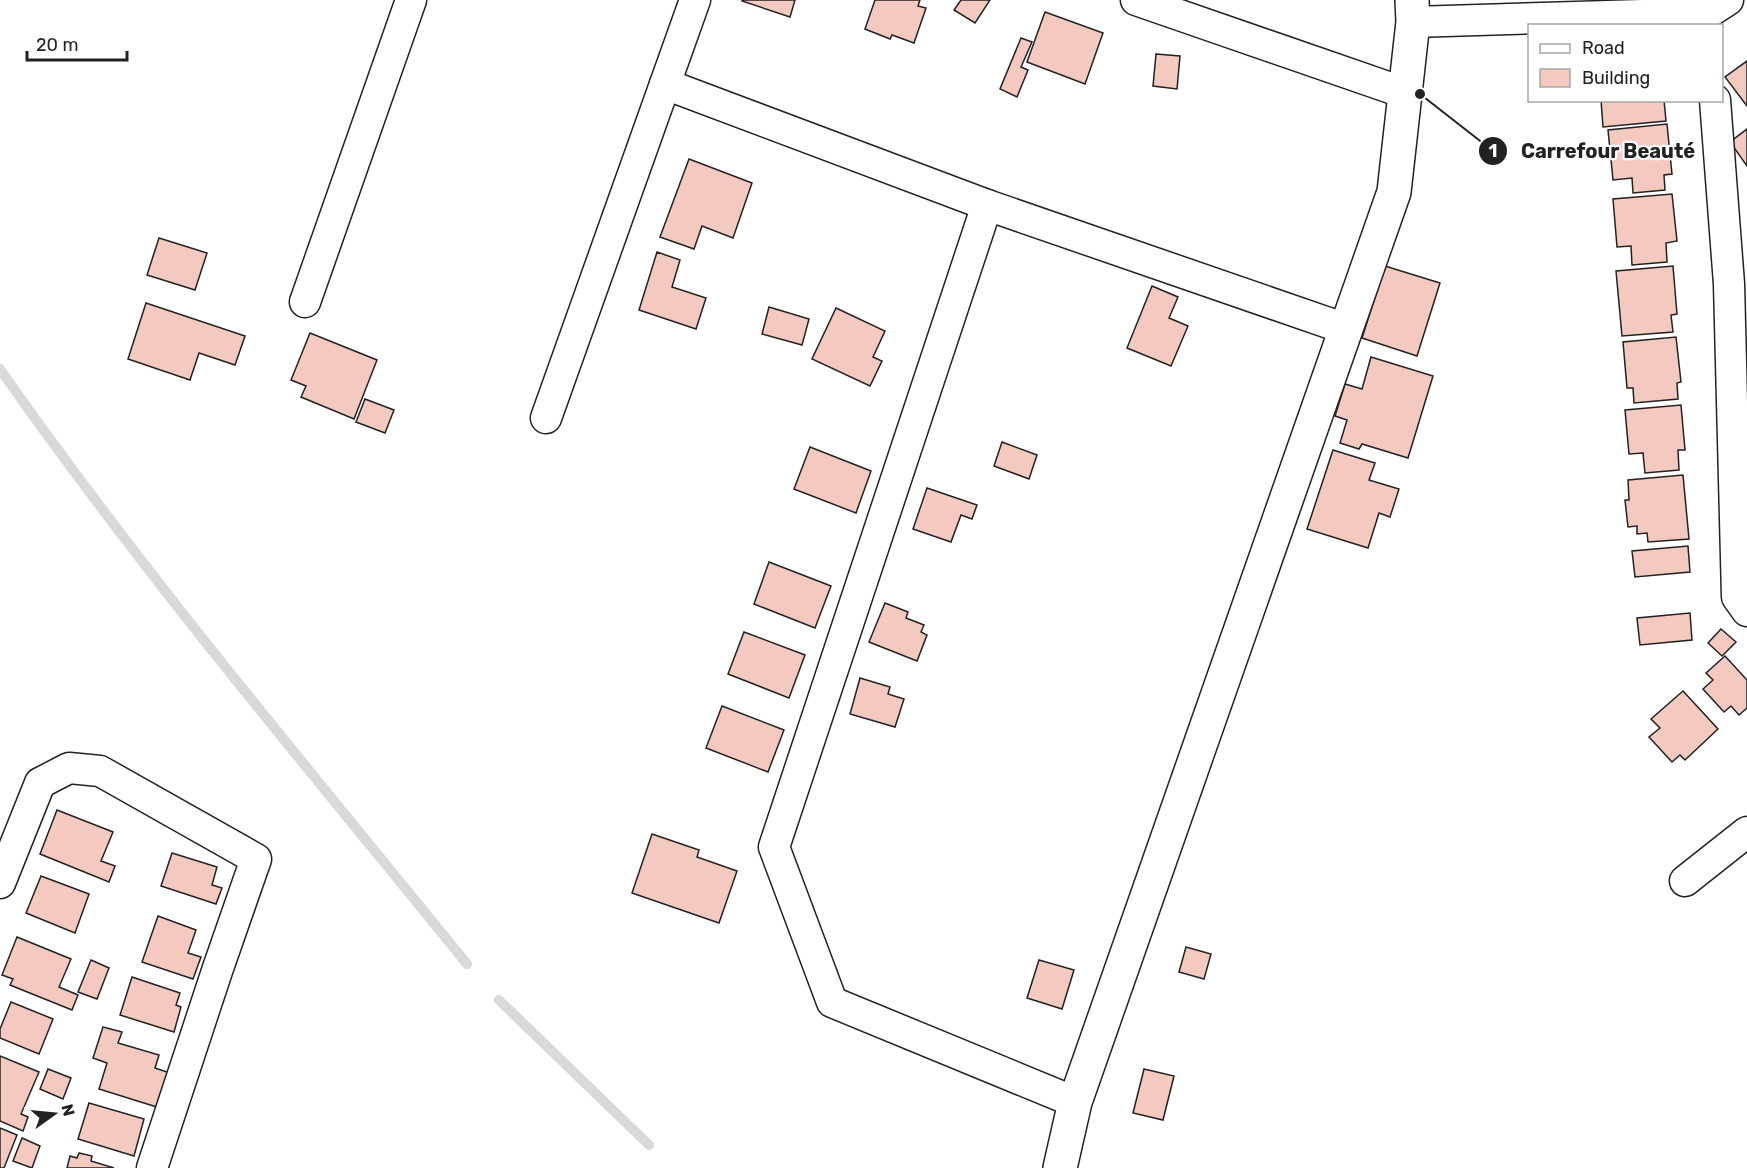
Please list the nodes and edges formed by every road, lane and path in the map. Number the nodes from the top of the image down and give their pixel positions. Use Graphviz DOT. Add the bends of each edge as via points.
graph roads {
  1 [pos="411,0"];
  2 [pos="695,0"];
  3 [pos="1136,0"];
  4 [pos="1413,11"];
  5 [pos="1715,13"];
  6 [pos="665,84"];
  7 [pos="1405,93"];
  8 [pos="1715,102"];
  9 [pos="987,206"];
  10 [pos="305,302"];
  11 [pos="1346,329"];
  12 [pos="546,418"];
  13 [pos="1741,542"];
  14 [pos="1747,611"];
  15 [pos="1747,832"];
  16 [pos="1685,881"];
  17 [pos="0,883"];
  18 [pos="1075,1102"];
  19 [pos="152,1168"];
  20 [pos="1060,1168"];
  1 -- 10 [label="street"];
  2 -- 6 [label="street"];
  3 -- 7 [label="street"];
  4 -- 5 [label="street"];
  4 -- 7 [label="street"];
  6 -- 9 [label="street"];
  6 -- 12 [label="street"];
  7 -- 11 [label="street" via="1394,192"];
  8 -- 13 [label="street" via="1729,284"];
  9 -- 11 [label="street"];
  9 -- 18 [label="street" via="774,847 832,1002"];
  11 -- 18 [label="street"];
  13 -- 14 [label="street" via="1737,597"];
  15 -- 16 [label="street"];
  17 -- 19 [label="street" via="40,783 69,768 100,771 256,859"];
  18 -- 20 [label="street"];
}
